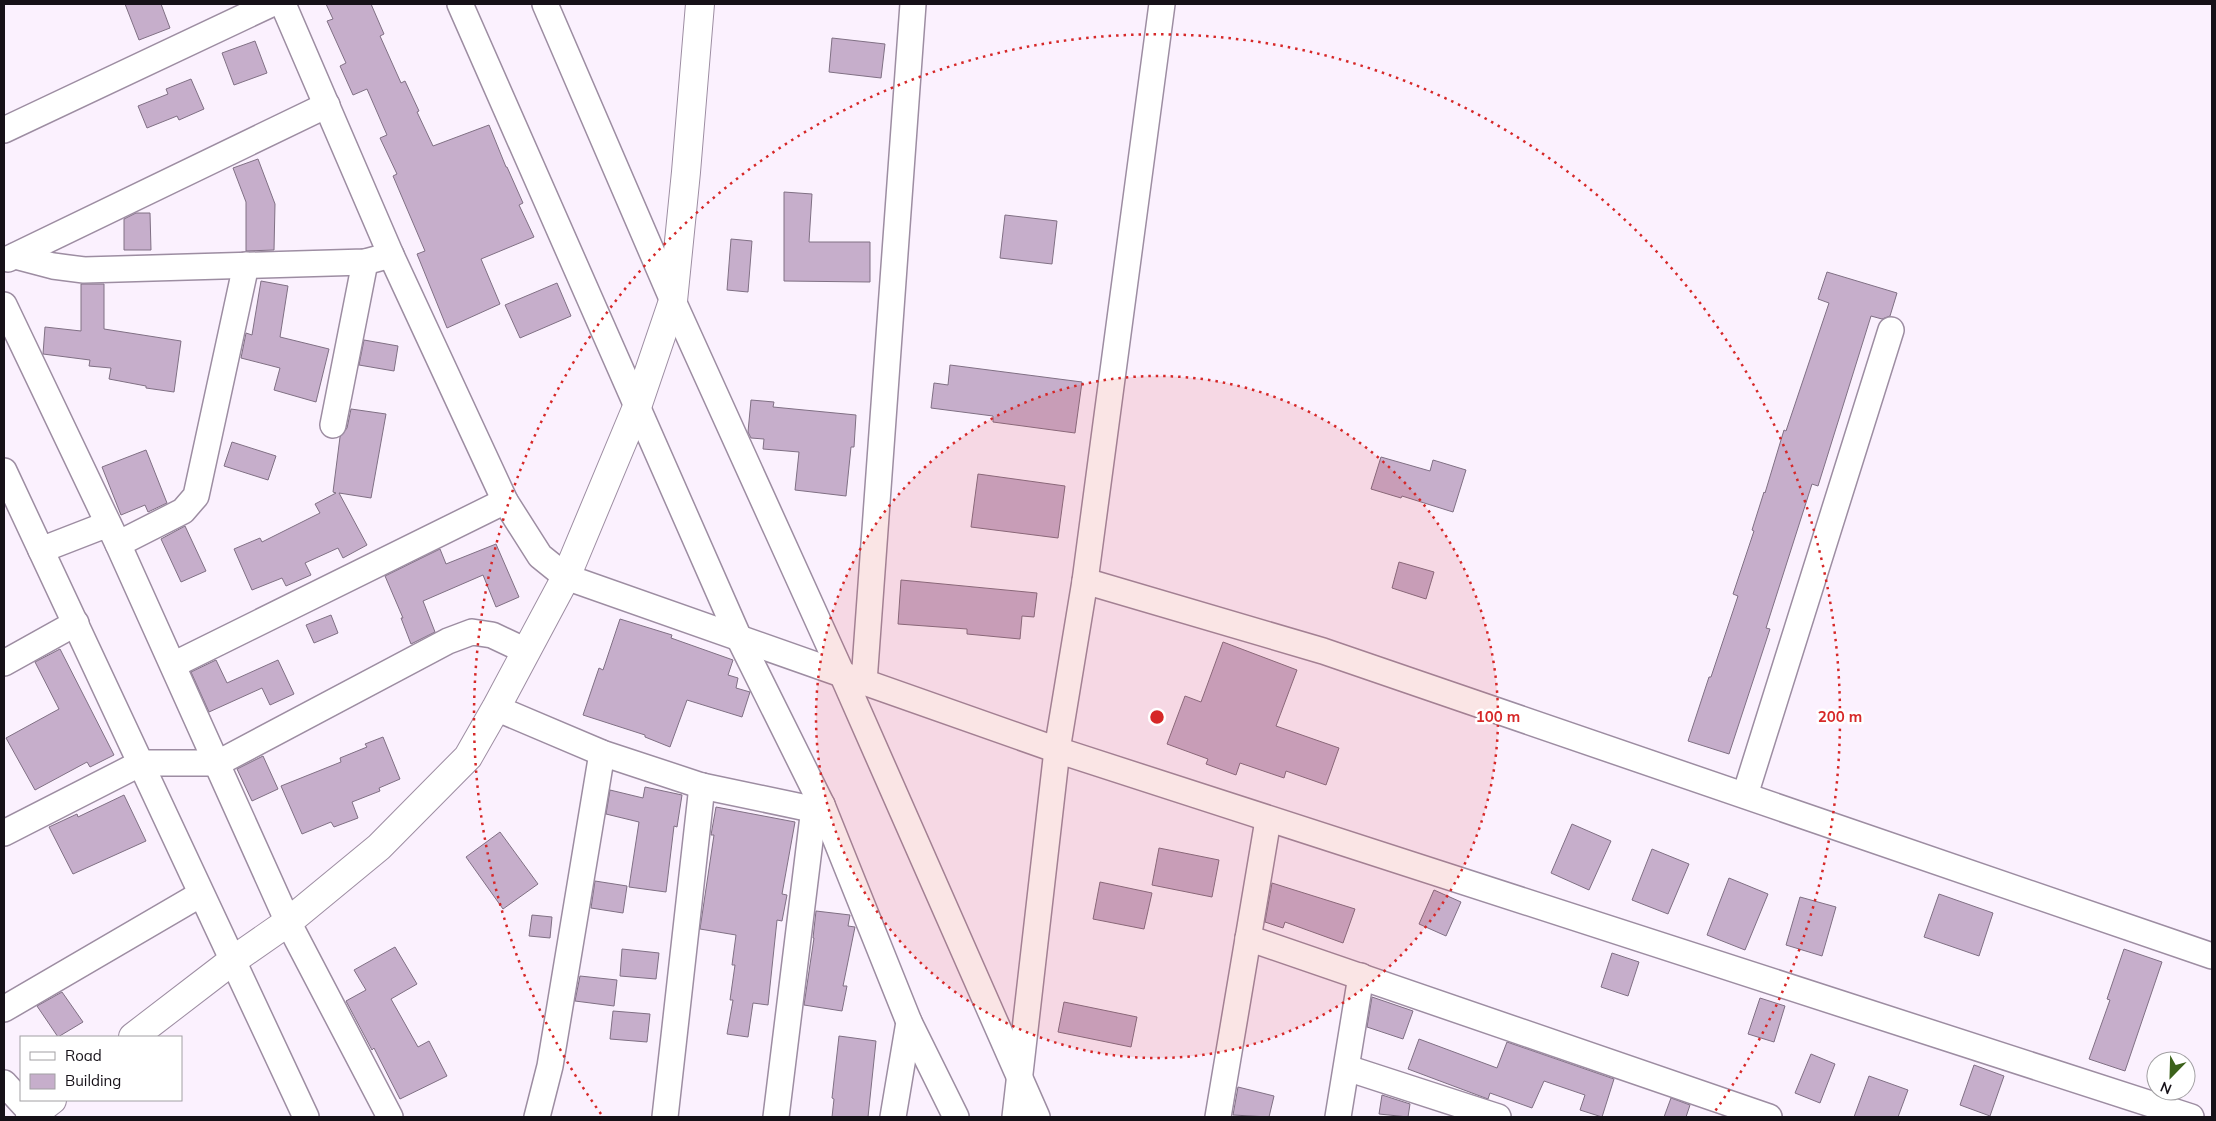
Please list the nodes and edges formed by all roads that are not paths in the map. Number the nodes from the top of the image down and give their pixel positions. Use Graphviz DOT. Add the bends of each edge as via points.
graph roads {
  1 [pos="271,4"];
  2 [pos="283,4"];
  3 [pos="460,4"];
  4 [pos="545,4"];
  5 [pos="700,4"];
  6 [pos="913,4"];
  7 [pos="1162,4"];
  8 [pos="327,105"];
  9 [pos="4,130"];
  10 [pos="391,254"];
  11 [pos="9,259"];
  12 [pos="365,262"];
  13 [pos="246,266"];
  14 [pos="673,301"];
  15 [pos="4,305"];
  16 [pos="1891,330"];
  17 [pos="637,406"];
  18 [pos="333,425"];
  19 [pos="4,471"];
  20 [pos="505,501"];
  21 [pos="12,511"];
  22 [pos="113,534"];
  23 [pos="42,550"];
  24 [pos="566,577"];
  25 [pos="1085,581"];
  26 [pos="76,623"];
  27 [pos="739,638"];
  28 [pos="526,651"];
  29 [pos="4,662"];
  30 [pos="173,665"];
  31 [pos="853,678"];
  32 [pos="496,708"];
  33 [pos="1057,750"];
  34 [pos="602,753"];
  35 [pos="141,763"];
  36 [pos="218,763"];
  37 [pos="702,786"];
  38 [pos="1744,795"];
  39 [pos="818,806"];
  40 [pos="1268,820"];
  41 [pos="4,833"];
  42 [pos="201,894"];
  43 [pos="288,922"];
  44 [pos="1248,938"];
  45 [pos="2212,956"];
  46 [pos="232,961"];
  47 [pos="1361,976"];
  48 [pos="4,1009"];
  49 [pos="909,1022"];
  50 [pos="133,1036"];
  51 [pos="1346,1068"];
  52 [pos="1019,1079"];
  53 [pos="4,1084"];
  54 [pos="20,1098"];
  55 [pos="24,1101"];
  56 [pos="1436,1108"];
  57 [pos="37,1112"];
  58 [pos="306,1117"];
  59 [pos="390,1117"];
  60 [pos="537,1117"];
  61 [pos="665,1117"];
  62 [pos="776,1117"];
  63 [pos="893,1117"];
  64 [pos="956,1117"];
  65 [pos="1015,1117"];
  66 [pos="1037,1117"];
  67 [pos="1218,1117"];
  68 [pos="1338,1117"];
  69 [pos="1498,1117"];
  70 [pos="1769,1117"];
  71 [pos="2191,1117"];
  1 -- 9 [label="street"];
  2 -- 8 [label="street"];
  3 -- 17 [label="street"];
  4 -- 14 [label="street"];
  5 -- 14 [label="main road"];
  6 -- 31 [label="street"];
  7 -- 25 [label="street"];
  8 -- 10 [label="street"];
  8 -- 11 [label="street"];
  10 -- 12 [label="street"];
  10 -- 20 [label="street"];
  11 -- 13 [label="street" via="68,269"];
  12 -- 13 [label="street"];
  12 -- 18 [label="street"];
  13 -- 22 [label="street" via="196,496 183,511"];
  14 -- 17 [label="main road"];
  14 -- 31 [label="street"];
  15 -- 22 [label="street"];
  16 -- 38 [label="street"];
  17 -- 24 [label="main road"];
  17 -- 27 [label="street"];
  19 -- 21 [label="street"];
  20 -- 24 [label="street" via="540,556"];
  20 -- 30 [label="street"];
  21 -- 23 [label="street"];
  22 -- 23 [label="street"];
  22 -- 30 [label="street"];
  23 -- 26 [label="street"];
  24 -- 27 [label="street"];
  24 -- 28 [label="main road"];
  25 -- 33 [label="street"];
  25 -- 38 [label="street" via="1323,651"];
  26 -- 29 [label="street"];
  26 -- 35 [label="street"];
  27 -- 31 [label="street"];
  27 -- 39 [label="street"];
  28 -- 32 [label="main road"];
  28 -- 36 [label="street" via="492,635 472,632 448,641"];
  30 -- 36 [label="street"];
  31 -- 33 [label="street"];
  31 -- 52 [label="street"];
  32 -- 34 [label="street"];
  32 -- 43 [label="main road" via="468,757 379,847"];
  33 -- 40 [label="street"];
  33 -- 52 [label="street"];
  34 -- 37 [label="street"];
  34 -- 60 [label="street" via="550,1066"];
  35 -- 36 [label="street"];
  35 -- 41 [label="street"];
  35 -- 42 [label="street"];
  36 -- 43 [label="street"];
  37 -- 39 [label="street"];
  37 -- 61 [label="street"];
  38 -- 45 [label="street"];
  39 -- 49 [label="street"];
  39 -- 62 [label="street"];
  40 -- 44 [label="street"];
  40 -- 71 [label="street"];
  42 -- 46 [label="street"];
  42 -- 48 [label="street"];
  43 -- 46 [label="main road"];
  43 -- 59 [label="street"];
  44 -- 47 [label="street"];
  44 -- 67 [label="street"];
  46 -- 50 [label="main road"];
  46 -- 58 [label="street"];
  47 -- 51 [label="street"];
  47 -- 70 [label="street"];
  49 -- 63 [label="street"];
  49 -- 64 [label="street"];
  51 -- 56 [label="street"];
  51 -- 68 [label="street"];
  52 -- 65 [label="street"];
  52 -- 66 [label="street"];
  53 -- 54 [label="street"];
  55 -- 57 [label="street"];
  56 -- 69 [label="street"];
}
